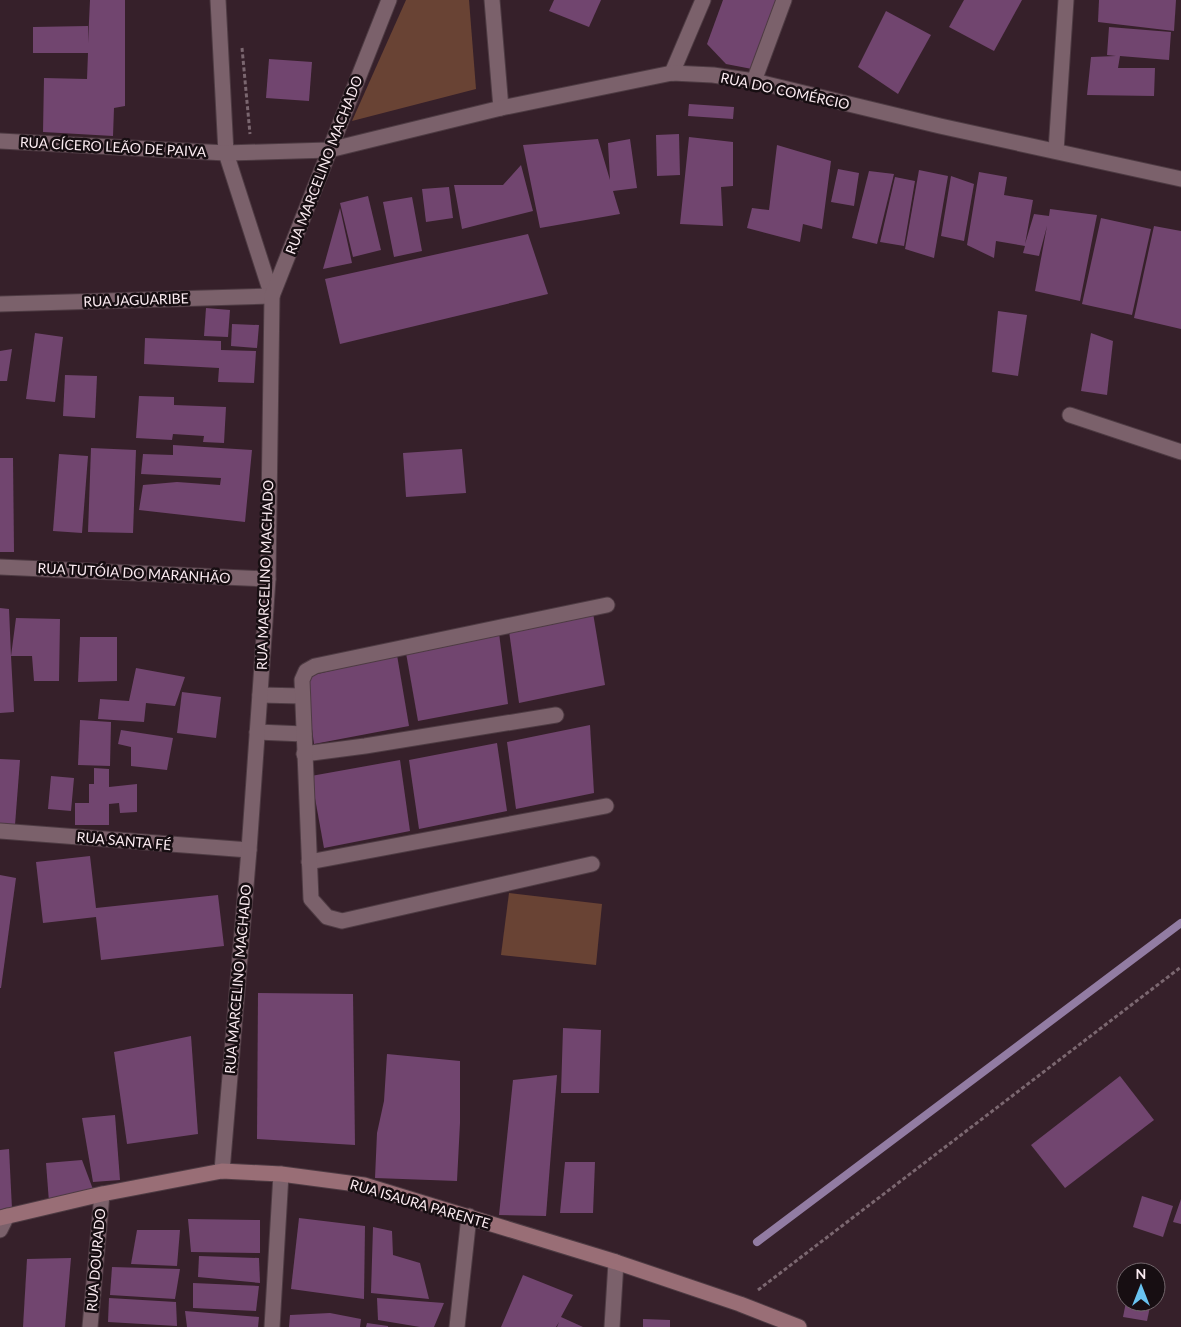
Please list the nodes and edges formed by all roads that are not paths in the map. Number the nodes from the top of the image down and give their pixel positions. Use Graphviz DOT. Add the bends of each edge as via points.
graph roads {
  1 [pos="218,0"];
  2 [pos="389,0"];
  3 [pos="492,0"];
  4 [pos="703,0"];
  5 [pos="784,0"];
  6 [pos="1066,0"];
  7 [pos="672,73"];
  8 [pos="754,81"];
  9 [pos="501,108"];
  10 [pos="0,141"];
  11 [pos="329,150"];
  12 [pos="1056,151"];
  13 [pos="252,152"];
  14 [pos="226,153"];
  15 [pos="1181,179"];
  16 [pos="272,296"];
  17 [pos="0,304"];
  18 [pos="1070,415"];
  19 [pos="1181,452"];
  20 [pos="0,567"];
  21 [pos="268,579"];
  22 [pos="607,605"];
  23 [pos="260,695"];
  24 [pos="302,696"];
  25 [pos="556,715"];
  26 [pos="257,732"];
  27 [pos="304,734"];
  28 [pos="304,754"];
  29 [pos="606,806"];
  30 [pos="0,831"];
  31 [pos="249,850"];
  32 [pos="310,862"];
  33 [pos="592,864"];
  34 [pos="222,1171"];
  35 [pos="281,1174"];
  36 [pos="102,1194"];
  37 [pos="469,1216"];
  38 [pos="3,1217"];
  39 [pos="0,1230"];
  40 [pos="616,1262"];
  41 [pos="790,1325"];
  42 [pos="90,1327"];
  43 [pos="272,1327"];
  44 [pos="457,1327"];
  45 [pos="612,1327"];
  1 -- 14 [label="street"];
  2 -- 11 [label="street, RUA MARCELINO MACHADO"];
  3 -- 9 [label="street"];
  4 -- 7 [label="street"];
  5 -- 8 [label="street"];
  6 -- 12 [label="street"];
  7 -- 8 [label="street, RUA DO COMÉRCIO"];
  7 -- 9 [label="street, RUA DO COMÉRCIO"];
  8 -- 12 [label="street, RUA DO COMÉRCIO"];
  9 -- 11 [label="street, RUA DO COMÉRCIO"];
  10 -- 14 [label="street, RUA CÍCERO LEÃO DE PAIVA"];
  11 -- 13 [label="street, RUA DO COMÉRCIO"];
  11 -- 16 [label="street, RUA MARCELINO MACHADO"];
  12 -- 15 [label="street, RUA DO COMÉRCIO"];
  13 -- 14 [label="street, RUA CÍCERO LEÃO DE PAIVA"];
  14 -- 16 [label="street"];
  16 -- 17 [label="street, RUA JAGUARIBE"];
  16 -- 21 [label="street, RUA MARCELINO MACHADO"];
  18 -- 19 [label="street"];
  20 -- 21 [label="street, RUA TUTÓIA DO MARANHÃO"];
  21 -- 23 [label="street, RUA MARCELINO MACHADO"];
  22 -- 24 [label="street" via="315,666 306,672 302,680"];
  23 -- 24 [label="street"];
  23 -- 26 [label="street, RUA MARCELINO MACHADO"];
  24 -- 27 [label="street"];
  25 -- 28 [label="street"];
  26 -- 27 [label="street"];
  26 -- 31 [label="street, RUA MARCELINO MACHADO"];
  27 -- 28 [label="street"];
  28 -- 32 [label="street"];
  29 -- 32 [label="street"];
  30 -- 31 [label="street, RUA SANTA FÉ"];
  31 -- 34 [label="street, RUA MARCELINO MACHADO"];
  32 -- 33 [label="street" via="311,899 326,917 342,921"];
  34 -- 35 [label="street, RUA ISAURA PARENTE"];
  34 -- 36 [label="street, RUA ISAURA PARENTE"];
  35 -- 37 [label="street, RUA ISAURA PARENTE" via="364,1185"];
  35 -- 43 [label="street"];
  36 -- 38 [label="street, RUA ISAURA PARENTE"];
  36 -- 42 [label="street, RUA DOURADO"];
  37 -- 40 [label="street, RUA ISAURA PARENTE"];
  37 -- 44 [label="street"];
  38 -- 39 [label="street"];
  40 -- 41 [label="street, RUA ISAURA PARENTE" via="740,1304"];
  40 -- 45 [label="street"];
}
